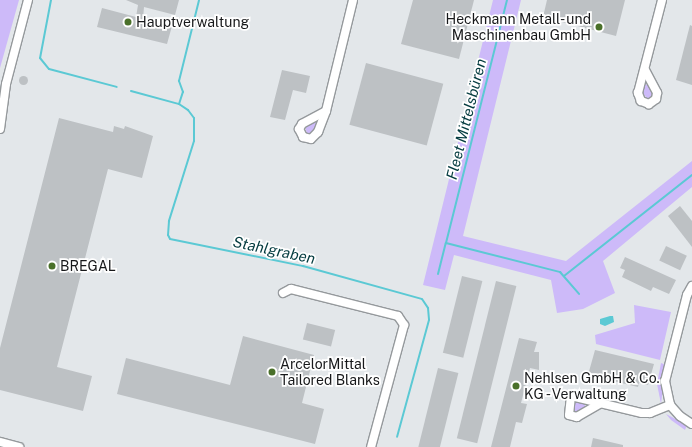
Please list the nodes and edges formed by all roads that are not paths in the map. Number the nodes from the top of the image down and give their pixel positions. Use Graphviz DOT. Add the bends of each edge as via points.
graph roads {
  1 [pos="28,0"];
  2 [pos="353,0"];
  3 [pos="662,0"];
  4 [pos="645,70"];
  5 [pos="326,111"];
  6 [pos="0,130"];
  7 [pos="692,286"];
  8 [pos="283,293"];
  9 [pos="601,403"];
  10 [pos="670,405"];
  11 [pos="692,424"];
  12 [pos="0,442"];
  13 [pos="19,447"];
  14 [pos="372,447"];
  1 -- 6 [label="street" via="6,84"];
  2 -- 5 [label="street"];
  3 -- 4 [label="street"];
  7 -- 10 [label="street" via="687,295 666,381"];
  8 -- 14 [label="street" via="291,289 398,316 404,325"];
  9 -- 10 [label="street" via="650,414"];
  10 -- 11 [label="street"];
  12 -- 13 [label="street"];
}
